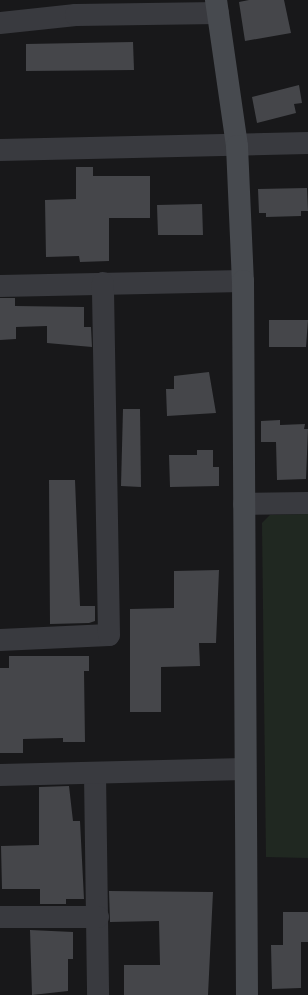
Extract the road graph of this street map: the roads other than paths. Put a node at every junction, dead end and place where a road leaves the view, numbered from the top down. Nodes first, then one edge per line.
1 (217, 6) edge
2 (74, 7) edge
3 (0, 23) edge
4 (308, 143) edge
5 (237, 146) junction
6 (0, 150) edge
7 (242, 281) junction
8 (103, 283) junction
9 (0, 286) edge
10 (308, 502) edge
11 (244, 504) junction
12 (0, 640) edge
13 (244, 769) junction
14 (95, 774) junction
15 (0, 776) edge
16 (0, 917) edge
17 (98, 917) junction
18 (98, 995) edge
19 (247, 995) edge

1 - 2 street
1 - 5 street
2 - 3 street
4 - 5 street
5 - 6 street
5 - 7 street
7 - 8 street
7 - 11 street
8 - 9 street
8 - 12 street
10 - 11 street
11 - 13 street
13 - 14 street
13 - 19 street
14 - 15 street
14 - 17 street
16 - 17 street
17 - 18 street

